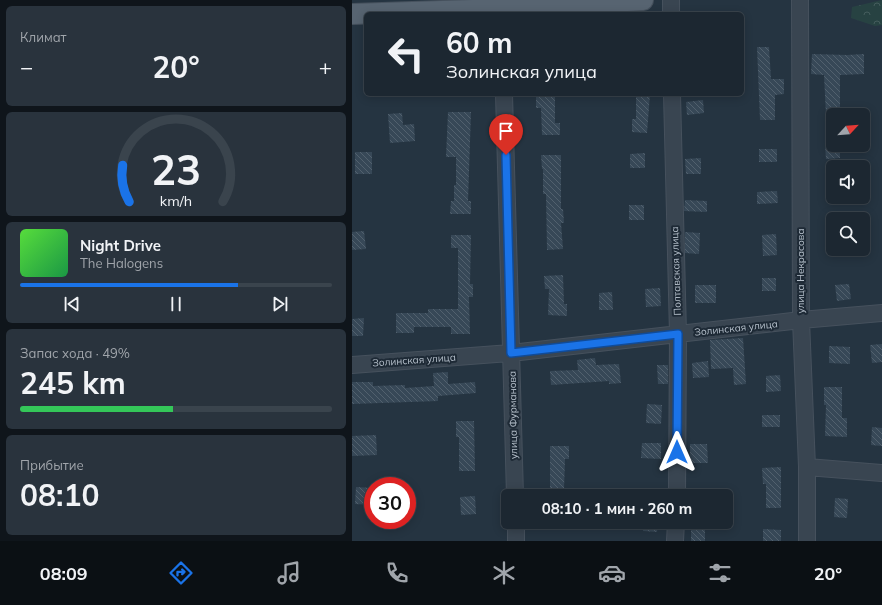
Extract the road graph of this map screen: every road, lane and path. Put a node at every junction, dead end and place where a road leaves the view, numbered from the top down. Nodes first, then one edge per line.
1 (643, 0) edge
2 (671, 0) edge
3 (800, 0) edge
4 (502, 8) edge
5 (402, 12) edge
6 (671, 12) edge
7 (352, 14) edge
8 (364, 14) edge
9 (504, 96) edge
10 (672, 96) edge
11 (882, 313) edge
12 (801, 320) junction
13 (678, 334) junction
14 (511, 353) junction
15 (352, 365) edge
16 (807, 467) junction
17 (882, 473) edge
18 (515, 489) edge
19 (677, 489) edge
20 (516, 529) edge
21 (676, 529) edge
22 (516, 541) edge
23 (676, 541) edge
24 (807, 541) edge

1 - 4 main road
2 - 6 street
3 - 12 street, улица Некрасова
4 - 5 main road
7 - 8 main road
9 - 14 street, улица Фурманова
10 - 13 street, Полтавская улица
11 - 12 street, Золинская улица
12 - 13 street, Золинская улица
12 - 16 street, улица Некрасова
13 - 14 street, Золинская улица
13 - 19 street, Полтавская улица
14 - 15 street, Золинская улица
14 - 18 street, улица Фурманова
16 - 17 street
16 - 24 street, улица Некрасова
20 - 22 street
21 - 23 street

